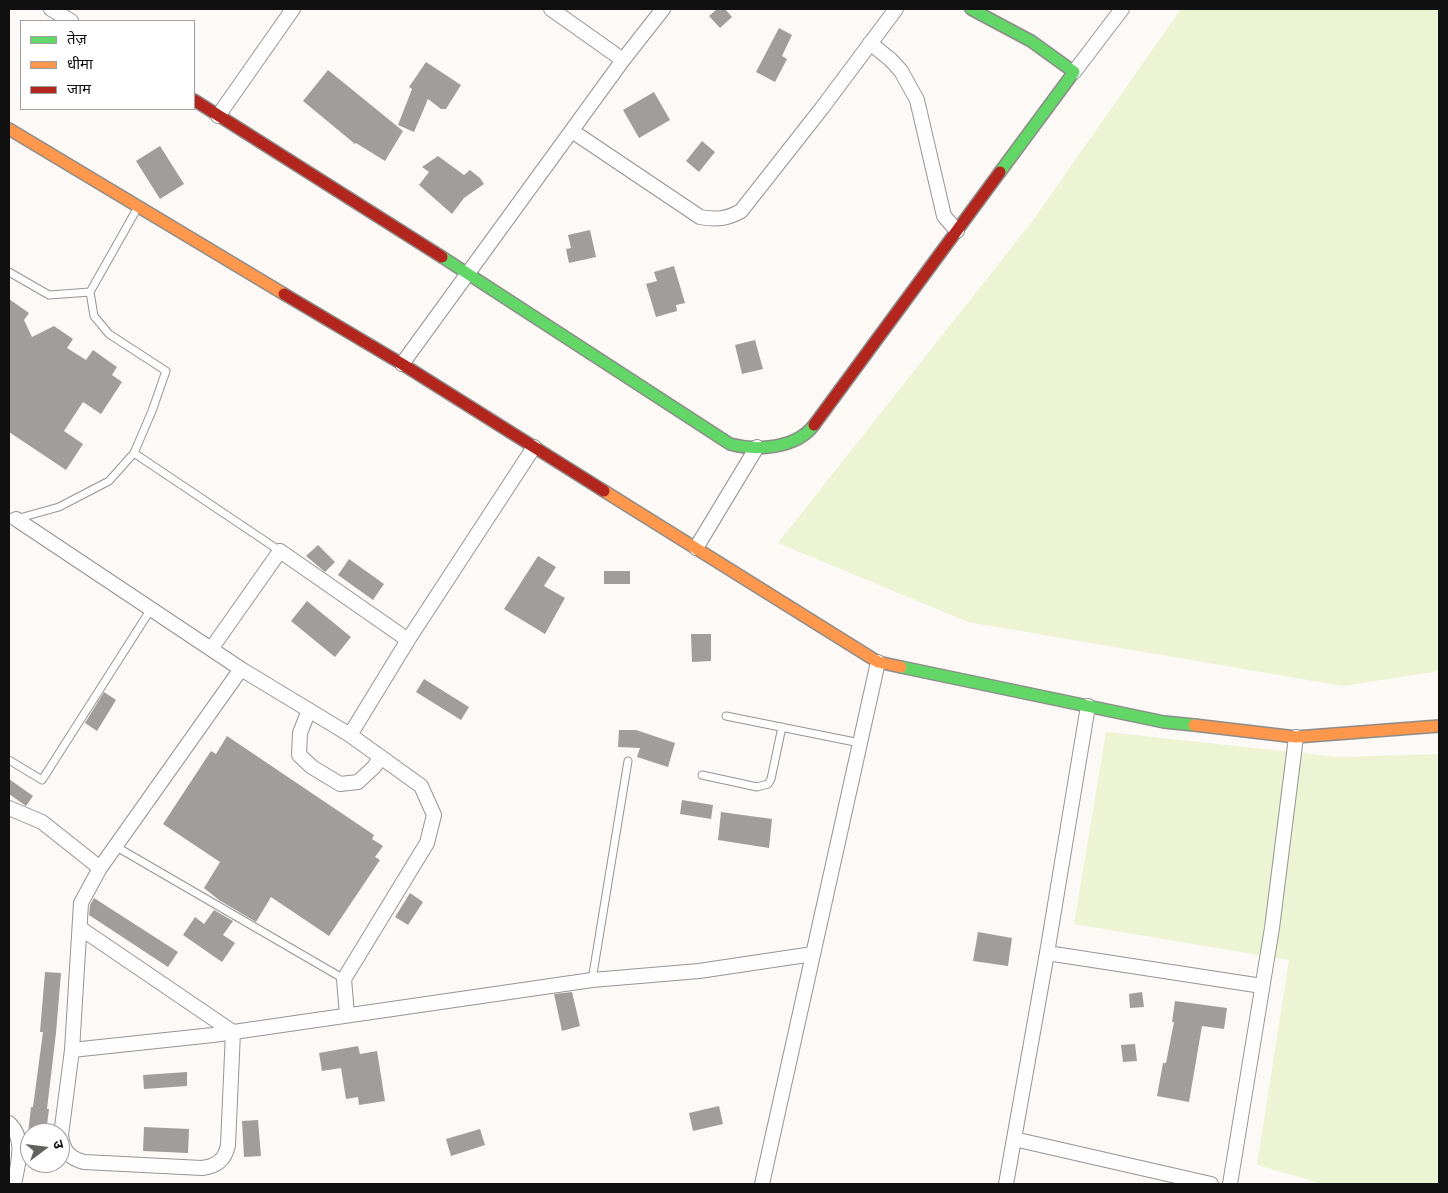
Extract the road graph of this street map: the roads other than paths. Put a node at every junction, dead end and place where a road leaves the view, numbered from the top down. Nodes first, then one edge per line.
1 (51, 9) edge
2 (293, 9) edge
3 (550, 9) edge
4 (663, 9) edge
5 (896, 9) edge
6 (971, 9) edge
7 (1122, 9) edge
8 (69, 20) edge
9 (870, 42) junction
10 (623, 60) junction
11 (1074, 72) junction
12 (195, 101) edge
13 (218, 116) junction
14 (9, 129) edge
15 (572, 131) junction
16 (138, 206) junction
17 (957, 231) junction
18 (9, 272) edge
19 (468, 274) junction
20 (90, 292) junction
21 (402, 364) junction
22 (534, 447) junction
23 (757, 447) junction
24 (134, 453) junction
25 (12, 518) edge
26 (696, 548) junction
27 (280, 552) junction
28 (151, 609) junction
29 (408, 640) junction
30 (211, 649) junction
31 (878, 662) junction
32 (241, 669) junction
33 (1088, 706) junction
34 (309, 710) junction
35 (726, 716) dead end
36 (1439, 726) edge
37 (782, 727) junction
38 (350, 735) junction
39 (1296, 737) junction
40 (860, 743) junction
41 (381, 757) junction
42 (9, 760) edge
43 (628, 761) dead end
44 (702, 775) dead end
45 (9, 808) edge
46 (115, 846) junction
47 (100, 868) junction
48 (80, 928) junction
49 (813, 954) junction
50 (1047, 954) junction
51 (344, 979) junction
52 (592, 980) junction
53 (1262, 986) junction
54 (347, 1015) junction
55 (233, 1032) junction
56 (72, 1050) junction
57 (9, 1124) edge
58 (1014, 1139) junction
59 (14, 1184) edge
60 (762, 1184) edge
61 (1006, 1184) edge
62 (1212, 1184) edge
63 (1230, 1184) edge

1 - 8 street
2 - 13 street
3 - 10 street
4 - 10 street
5 - 9 street
6 - 11 street
7 - 11 street
9 - 15 street
9 - 17 street
10 - 15 street
11 - 17 street
12 - 13 street
13 - 19 street
14 - 16 street
15 - 19 street
16 - 20 lane
16 - 21 street
17 - 23 street
18 - 20 lane
19 - 21 street
19 - 23 street
20 - 24 lane
21 - 22 street
22 - 26 street
22 - 29 street
23 - 26 street
24 - 25 lane
24 - 27 lane
25 - 28 street
26 - 31 street
27 - 29 street
27 - 30 street
28 - 30 street
28 - 42 lane
29 - 38 street
30 - 32 street
31 - 33 street
31 - 40 street
32 - 34 street
32 - 46 street
33 - 39 street
33 - 50 street
34 - 38 street
34 - 41 street
35 - 37 lane
36 - 39 street
37 - 40 lane
37 - 44 lane
38 - 41 street
39 - 53 street
40 - 49 street
41 - 51 street
43 - 52 lane
45 - 47 street
46 - 47 street
46 - 51 lane
47 - 48 street
48 - 55 street
48 - 56 street
49 - 52 street
49 - 60 street
50 - 53 street
50 - 58 street
51 - 54 street
52 - 54 street
53 - 63 street
54 - 55 street
55 - 56 street
55 - 56 street
57 - 59 street
58 - 61 street
58 - 62 street

